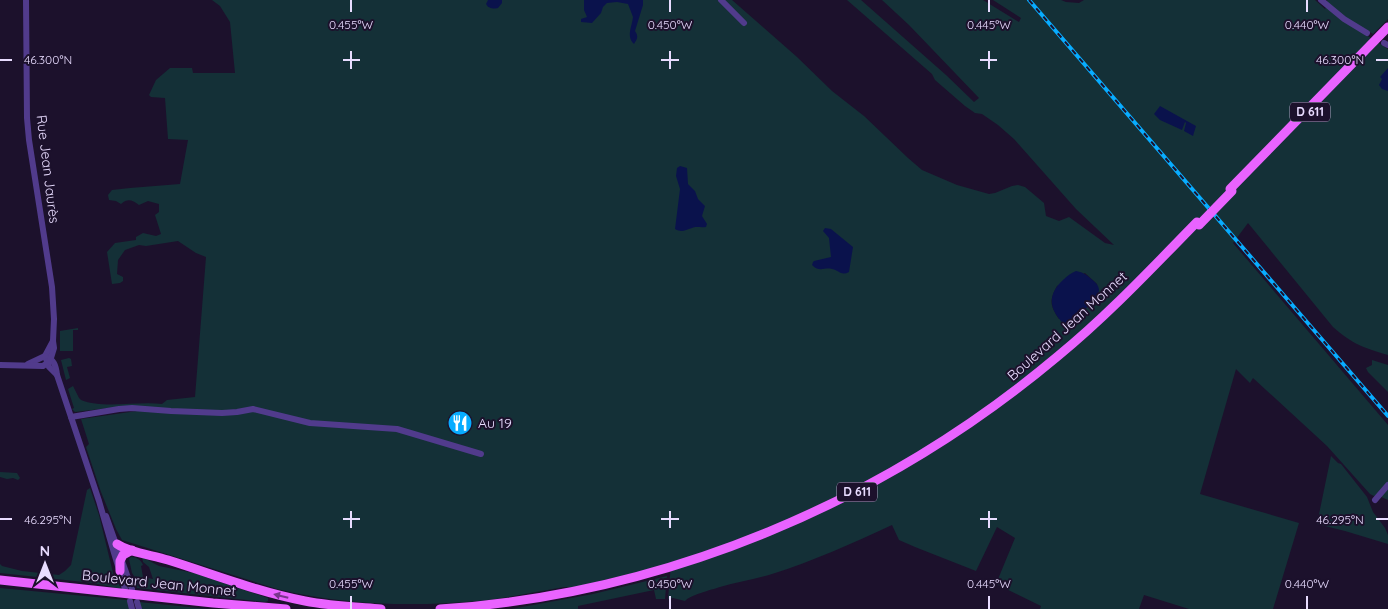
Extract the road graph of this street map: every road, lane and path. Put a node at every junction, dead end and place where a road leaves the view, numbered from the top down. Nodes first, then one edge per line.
1 (26, 0) edge
2 (721, 0) edge
3 (1321, 0) edge
4 (744, 23) dead end
5 (1387, 28) edge
6 (1367, 33) dead end
7 (1231, 190) junction
8 (1198, 224) junction
9 (47, 362) junction
10 (0, 365) edge
11 (27, 365) junction
12 (71, 417) junction
13 (481, 454) dead end
14 (1388, 485) edge
15 (1377, 498) dead end
16 (100, 501) junction
17 (117, 544) junction
18 (132, 550) junction
19 (122, 557) junction
20 (120, 572) junction
21 (0, 582) edge
22 (132, 609) edge
23 (139, 609) edge
24 (245, 609) edge
25 (286, 609) edge
26 (381, 609) edge
27 (440, 609) edge
28 (481, 609) edge

1 - 9 street, Rue Jean Jaurès
2 - 4 street
3 - 6 street
5 - 7 main road, D 611
5 - 7 main road, D 611
7 - 8 main road, D 611, bridge
8 - 27 main road, Boulevard Jean Monnet / D 611
8 - 28 main road, Boulevard Jean Monnet / D 611
9 - 11 street
9 - 11 street
9 - 12 street, Rue Jean Jaurès
10 - 11 street
12 - 13 street
12 - 16 street, Rue Jean Jaurès
14 - 15 street
16 - 17 street, Rue Jean Jaurès
16 - 20 street, Rue Jean Jaurès
17 - 18 main road
17 - 19 street, Rue Jean Jaurès
18 - 19 main road
26 -> 18 main road
19 - 20 main road
19 - 20 street, Rue Jean Jaurès
21 - 24 main road, Boulevard Jean Monnet
21 - 25 main road, Boulevard Jean Monnet
22 - 23 street

